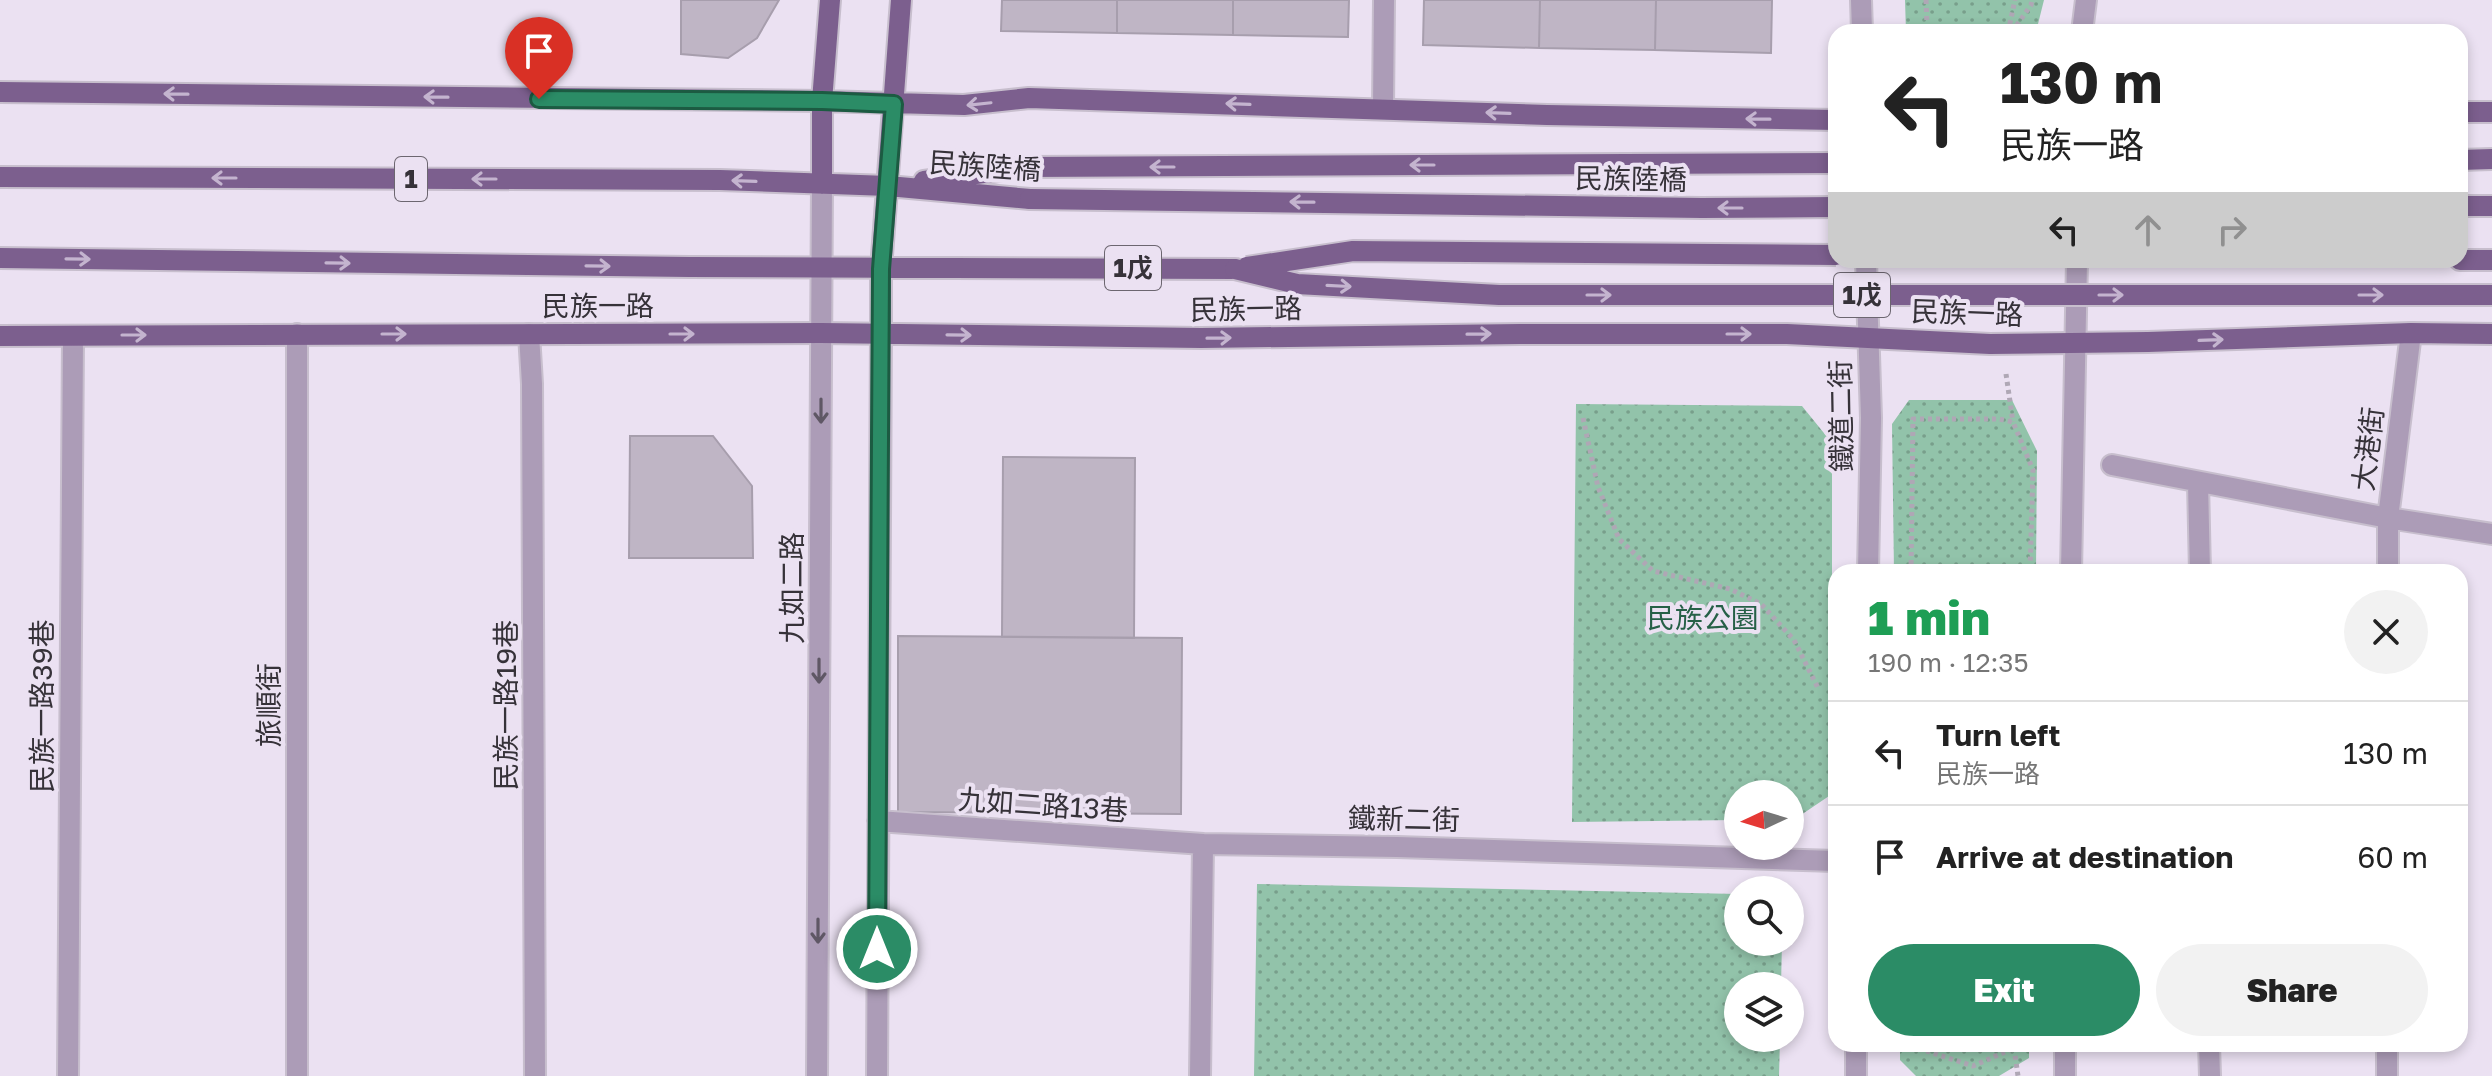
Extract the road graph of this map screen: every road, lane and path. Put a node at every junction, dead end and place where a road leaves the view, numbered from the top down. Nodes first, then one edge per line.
1 (830, 0) edge
2 (901, 0) edge
3 (1384, 0) edge
4 (1861, 0) edge
5 (1926, 0) edge
6 (2015, 0) edge
7 (2032, 0) edge
8 (2086, 0) edge
9 (1862, 24) edge
10 (1927, 24) edge
11 (2011, 24) edge
12 (2016, 24) edge
13 (2083, 24) edge
14 (0, 92) edge
15 (822, 101) junction
16 (894, 104) junction
17 (1383, 108) junction
18 (2468, 112) edge
19 (2492, 112) edge
20 (1828, 120) edge
21 (2492, 159) edge
22 (2468, 160) edge
23 (1828, 163) edge
24 (0, 177) edge
25 (822, 184) junction
26 (888, 186) junction
27 (2468, 206) edge
28 (2492, 206) edge
29 (1828, 207) edge
30 (1828, 255) edge
31 (0, 258) edge
32 (2468, 260) edge
33 (2492, 260) edge
34 (822, 268) junction
35 (1866, 268) edge
36 (2077, 268) edge
37 (881, 269) junction
38 (1235, 269) junction
39 (2492, 295) edge
40 (821, 333) junction
41 (2411, 333) junction
42 (297, 334) junction
43 (529, 334) junction
44 (881, 334) junction
45 (2492, 334) edge
46 (0, 336) edge
47 (73, 336) junction
48 (1868, 337) junction
49 (2077, 344) junction
50 (1583, 418) dead end
51 (2112, 465) dead end
52 (2198, 483) junction
53 (2388, 518) junction
54 (2492, 534) edge
55 (1868, 564) edge
56 (1911, 564) edge
57 (2030, 564) edge
58 (2071, 564) edge
59 (2200, 564) edge
60 (2388, 564) edge
61 (1819, 690) dead end
62 (878, 821) junction
63 (1203, 844) junction
64 (1828, 861) edge
65 (1856, 1052) edge
66 (1934, 1052) edge
67 (2002, 1052) edge
68 (2015, 1052) edge
69 (2065, 1052) edge
70 (2209, 1052) edge
71 (2387, 1052) edge
72 (68, 1076) edge
73 (297, 1076) edge
74 (535, 1076) edge
75 (817, 1076) edge
76 (877, 1076) edge
77 (1200, 1076) edge
78 (1856, 1076) edge
79 (2018, 1076) edge
80 (2065, 1076) edge
81 (2210, 1076) edge
82 (2387, 1076) edge

1 - 15 main road, 九如二路
2 - 16 main road
3 - 17 street
4 - 9 street
5 - 10 path
6 - 11 path
7 - 12 path
8 - 13 street
15 -> 14 main road
15 - 16 main road
15 - 25 main road, 九如二路
17 -> 16 main road
16 - 26 main road
20 -> 17 main road
18 - 19 main road
21 - 22 main road
23 -> 26 main road, 民族陸橋, bridge
25 -> 24 main road, 1
25 - 26 main road
25 - 34 street, 九如二路
29 -> 26 main road, 民族陸橋, bridge
26 - 37 main road
27 - 28 main road
30 - 38 main road, bridge
31 -> 34 main road, 民族一路
32 - 33 main road
34 - 37 main road, 民族一路
34 - 40 street, 九如二路
35 - 48 street, 鐵道二街
36 - 49 street
37 - 38 main road, 1戊
37 - 44 main road
38 -> 39 main road, 1戊, bridge
43 -> 40 main road, 民族一路
40 - 44 main road, 民族一路
40 -> 75 street, 九如二路
41 - 45 main road, 民族一路 / 1戊
49 -> 41 main road, 民族一路 / 1戊
41 - 53 street, 大港街
42 -> 43 main road, 民族一路
47 -> 42 main road, 民族一路
42 - 73 street, 旅順街
43 - 74 street, 民族一路19巷
44 -> 48 main road, 民族一路 / 1戊
44 - 62 street
46 - 47 main road, 民族一路
47 - 72 street, 民族一路39巷
48 - 49 main road, 民族一路 / 1戊
48 - 55 street, 鐵道二街
49 - 58 street
50 - 61 path
51 - 52 street
52 - 53 street
52 - 59 street
53 - 54 street
53 - 60 street, 大港街
56 - 57 path
62 - 63 street, 九如二路13巷
62 - 76 street
63 - 64 street, 鐵新二街
63 - 77 street
65 - 78 street
66 - 67 path
68 - 79 path
69 - 80 street
70 - 81 street
71 - 82 street

